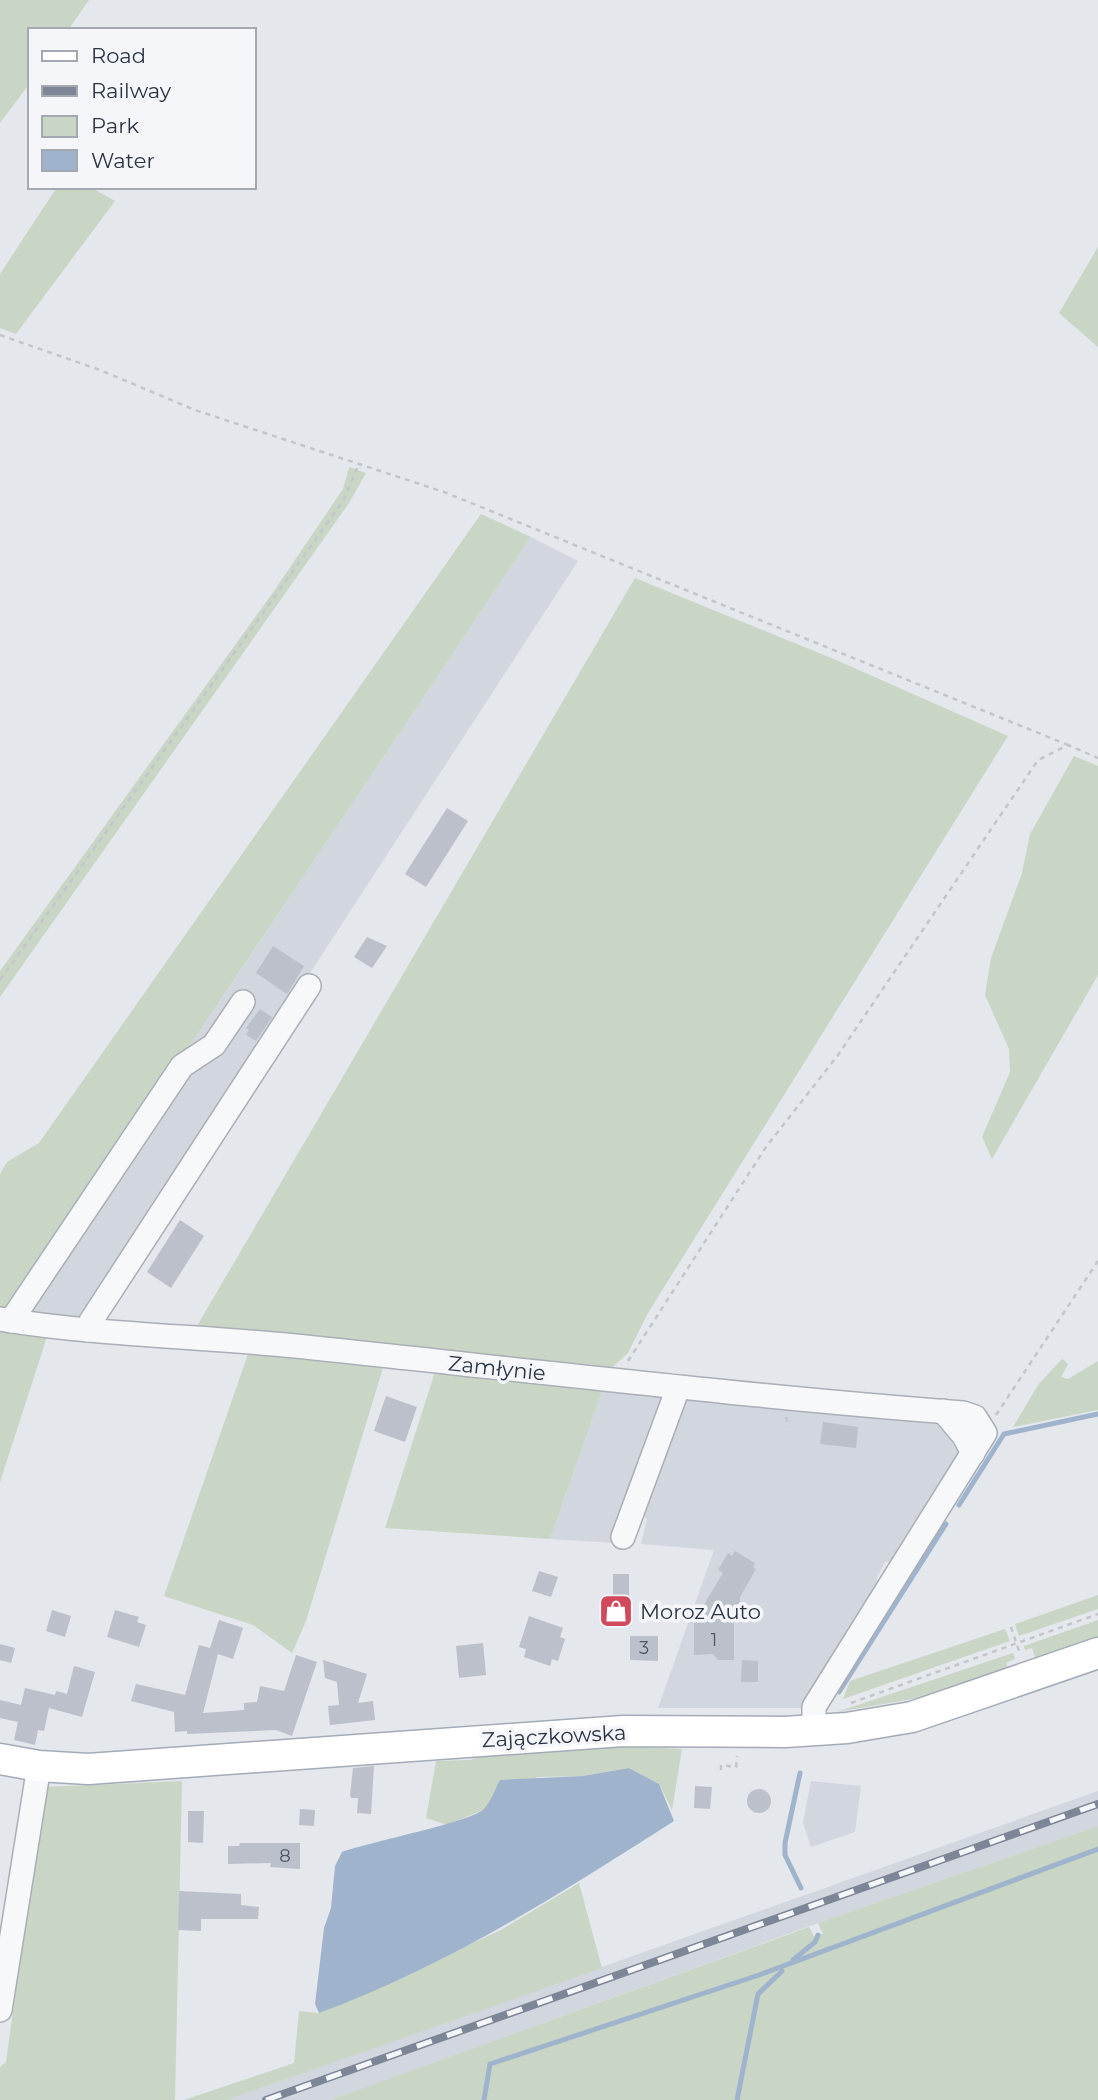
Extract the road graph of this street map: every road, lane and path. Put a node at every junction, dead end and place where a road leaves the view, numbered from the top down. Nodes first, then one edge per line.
1 (0, 335) edge
2 (359, 464) junction
3 (1068, 745) junction
4 (1098, 758) edge
5 (0, 980) edge
6 (309, 986) dead end
7 (243, 1002) dead end
8 (1098, 1261) edge
9 (6, 1320) edge
10 (88, 1330) junction
11 (607, 1380) junction
12 (678, 1388) junction
13 (943, 1412) junction
14 (985, 1433) junction
15 (972, 1453) junction
16 (624, 1536) dead end
17 (1098, 1615) edge
18 (1012, 1627) dead end
19 (1016, 1643) junction
20 (1098, 1653) edge
21 (1028, 1677) junction
22 (845, 1704) dead end
23 (814, 1731) junction
24 (738, 1751) dead end
25 (0, 1759) edge
26 (38, 1766) junction
27 (720, 1770) dead end
28 (0, 2010) edge

1 - 2 path
2 - 3 path
2 - 5 path
3 - 4 path
3 - 11 path
6 - 10 street
7 - 9 street
8 - 14 path
9 - 10 street, Zamłynie
10 - 11 street, Zamłynie
11 - 12 street, Zamłynie
12 - 13 street, Zamłynie
12 - 16 street
13 - 14 street, Zamłynie
13 - 15 street
14 - 15 street
15 - 23 street
17 - 19 path
18 - 19 path
19 - 21 path
19 - 22 path
20 - 21 main road, Zajączkowska
21 - 23 main road, Zajączkowska
23 - 26 main road, Zajączkowska
24 - 27 path
25 - 26 main road, Zajączkowska
26 - 28 street

